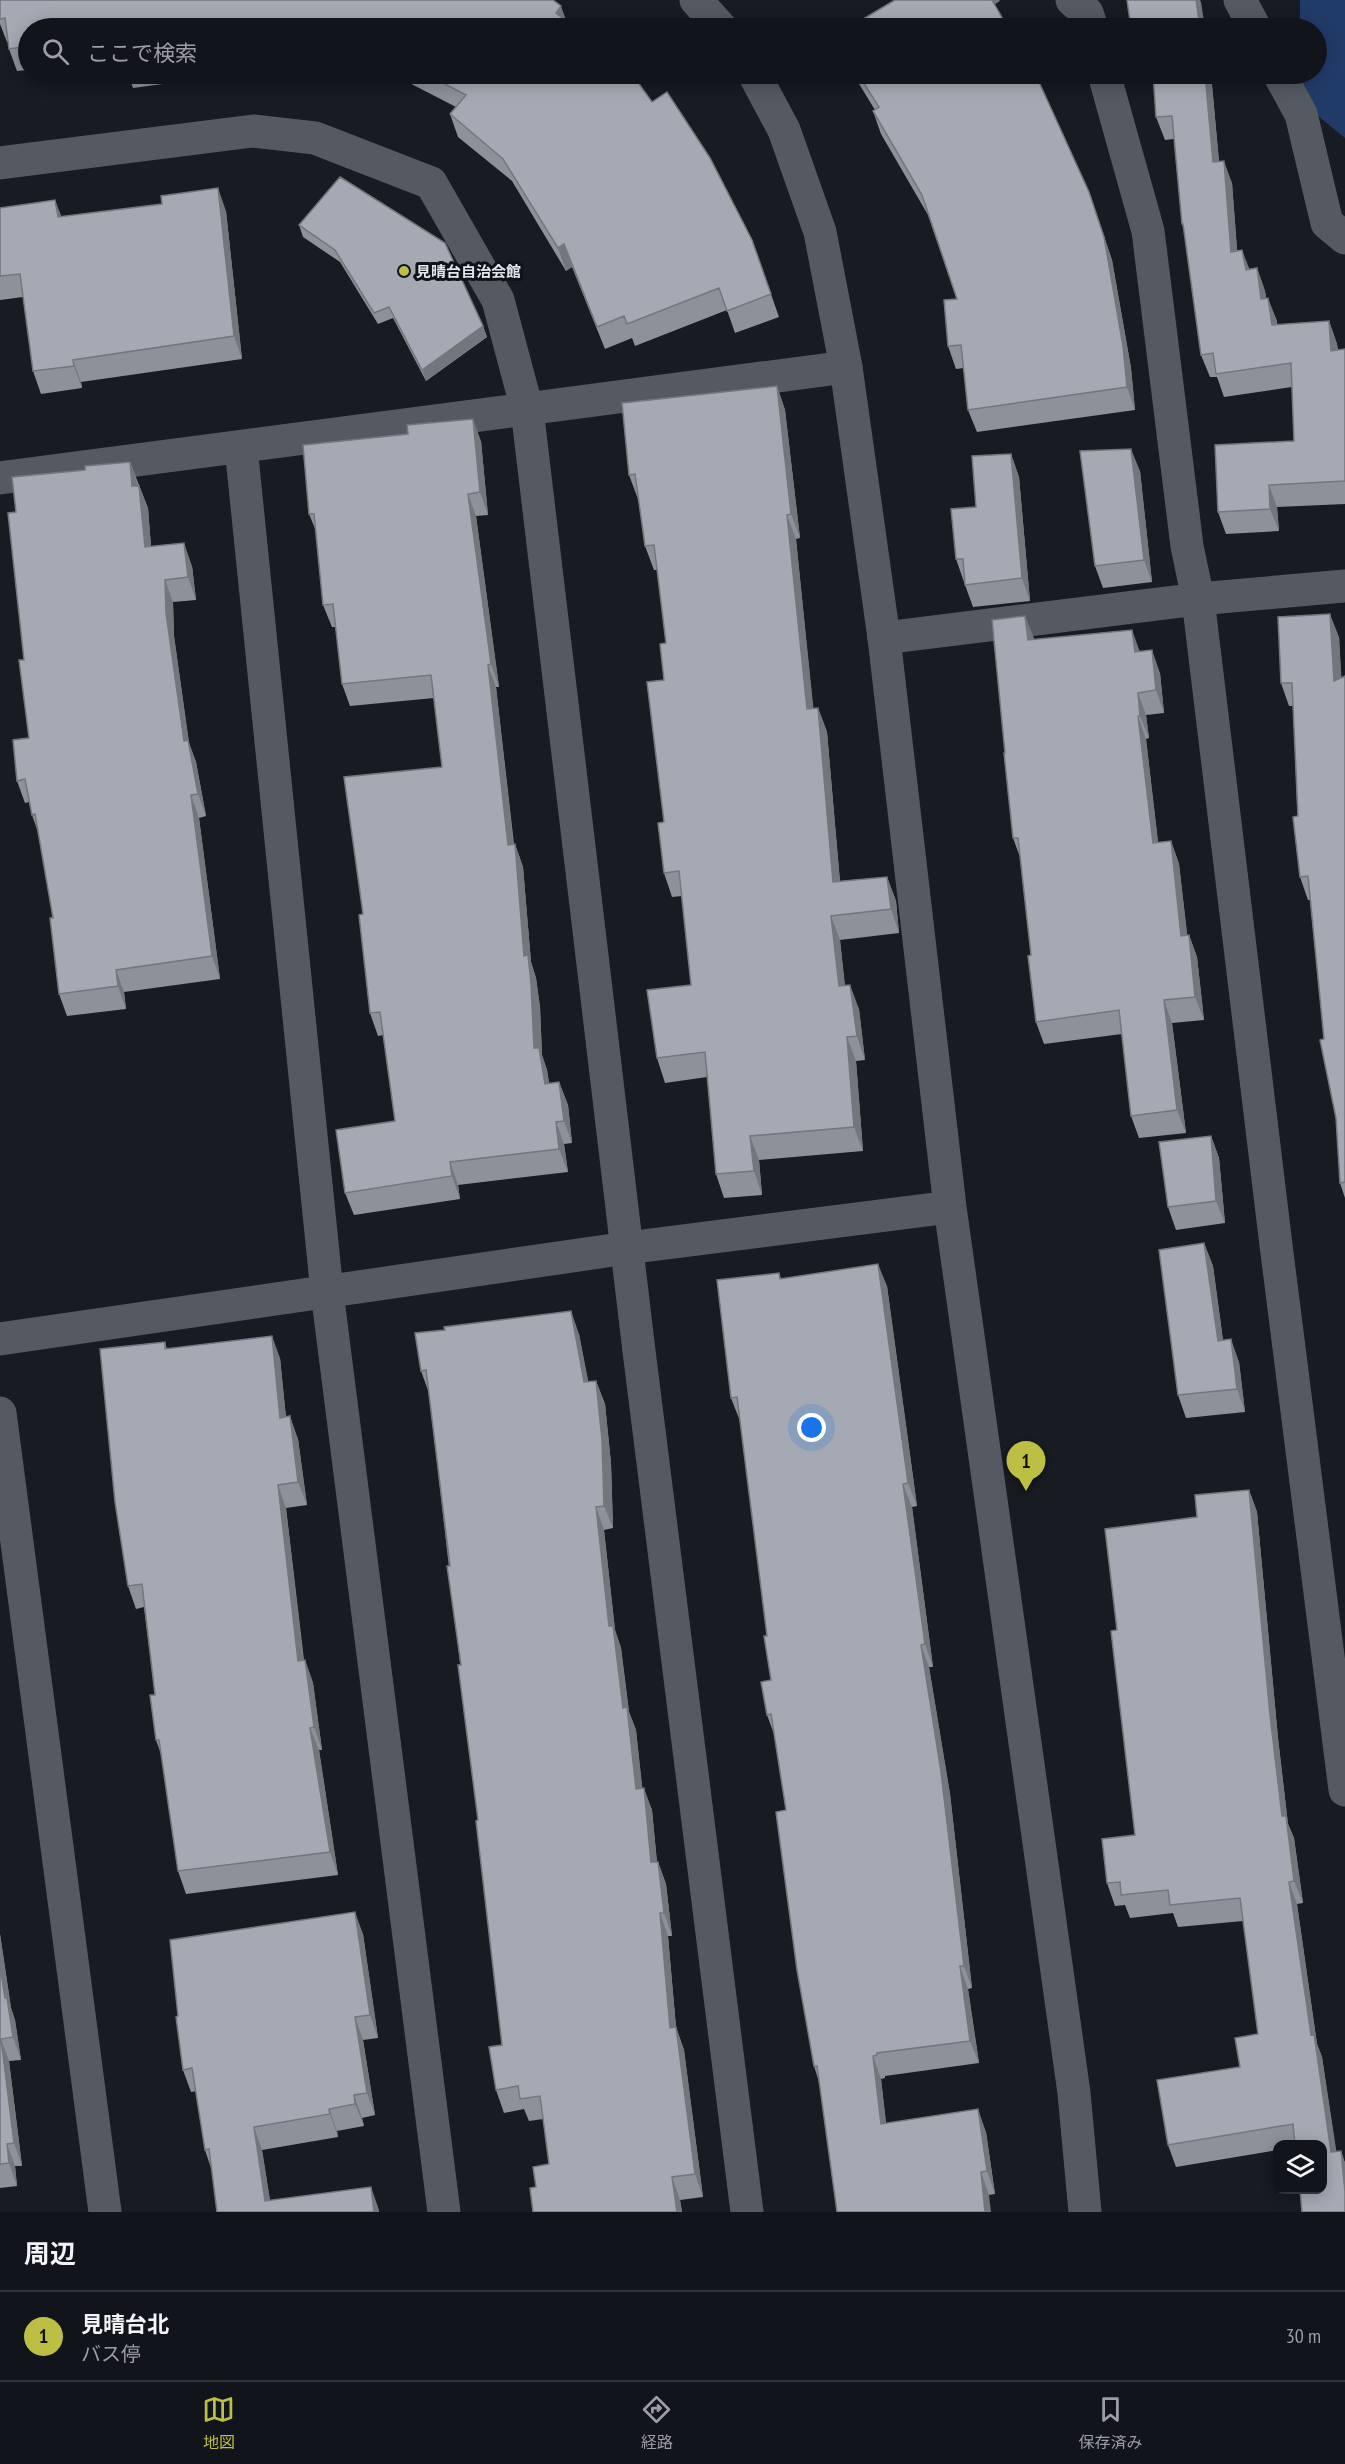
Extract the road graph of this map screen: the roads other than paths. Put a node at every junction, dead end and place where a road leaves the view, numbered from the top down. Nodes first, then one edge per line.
1 (696, 0) edge
2 (1072, 0) edge
3 (1240, 0) edge
4 (712, 18) edge
5 (1089, 18) edge
6 (1250, 18) edge
7 (759, 84) edge
8 (1107, 84) edge
9 (1284, 84) edge
10 (0, 163) edge
11 (1345, 238) edge
12 (846, 367) junction
13 (526, 409) junction
14 (241, 447) junction
15 (0, 478) edge
16 (1345, 585) edge
17 (1198, 599) junction
18 (884, 638) junction
19 (950, 1207) junction
20 (627, 1248) junction
21 (327, 1292) junction
22 (0, 1339) edge
23 (0, 1413) edge
24 (1345, 1790) edge
25 (105, 2212) edge
26 (444, 2212) edge
27 (747, 2212) edge
28 (1085, 2212) edge

1 - 4 street
2 - 5 street
3 - 6 street
7 - 12 street
8 - 17 street
9 - 11 street
10 - 13 street
12 - 13 street
12 - 18 street
13 - 14 street
13 - 20 street
14 - 15 street
14 - 21 street
16 - 17 street
17 - 18 street
17 - 24 street
18 - 19 street
19 - 20 street
19 - 28 street
20 - 21 street
20 - 27 street
21 - 22 street
21 - 26 street
23 - 25 street

